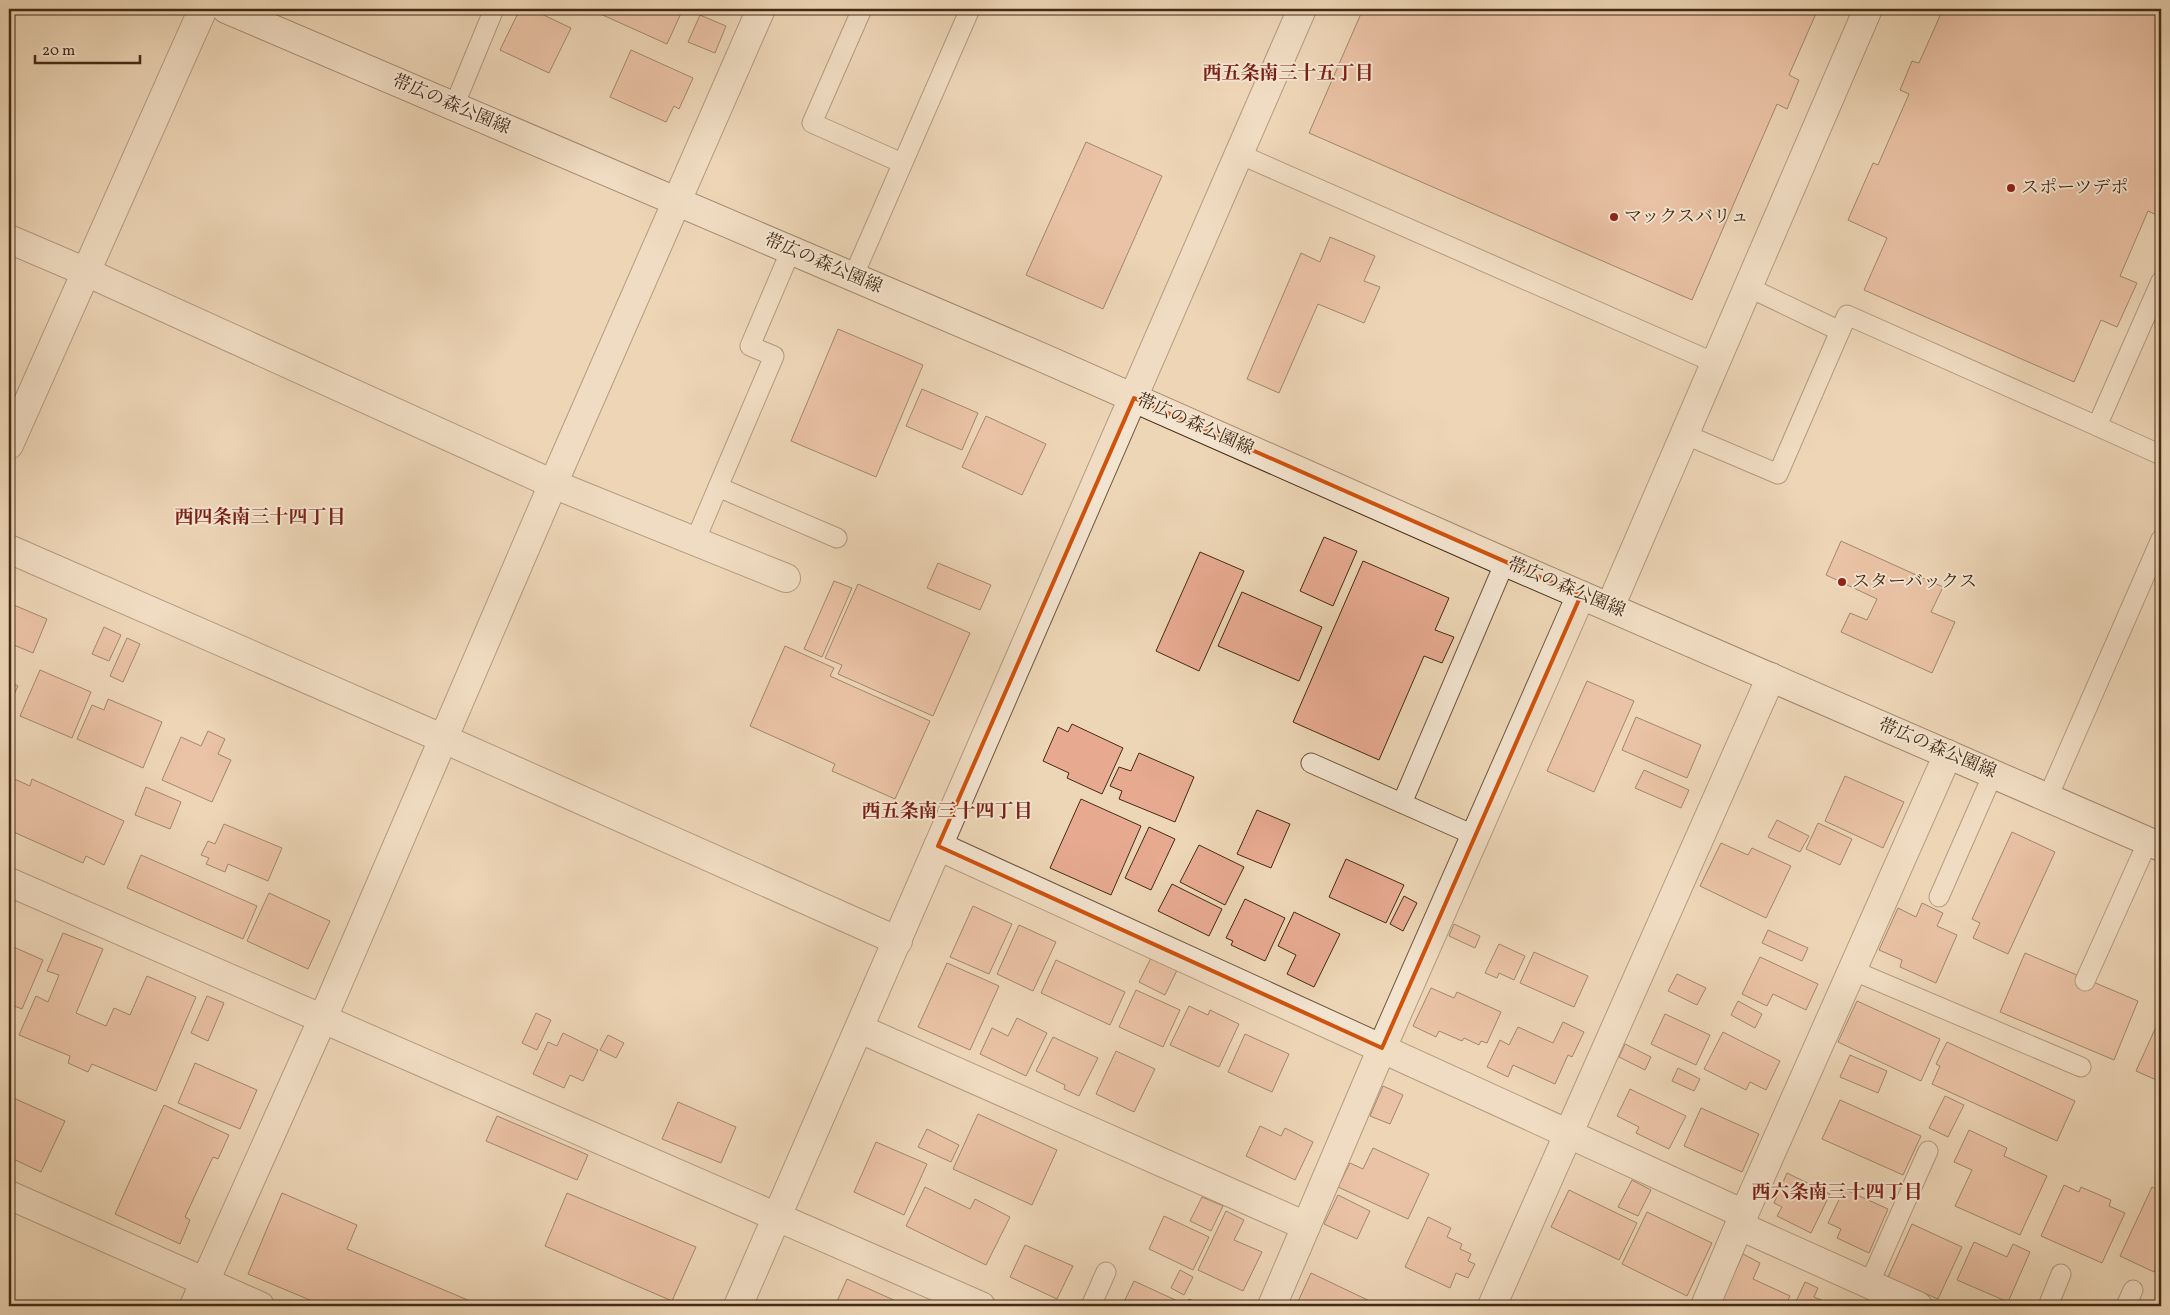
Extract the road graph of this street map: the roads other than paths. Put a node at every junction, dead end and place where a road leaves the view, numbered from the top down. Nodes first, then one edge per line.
1 (203, 9) edge
2 (226, 9) edge
3 (494, 9) edge
4 (761, 9) edge
5 (862, 9) edge
6 (970, 9) edge
7 (1302, 9) edge
8 (1868, 9) edge
9 (454, 106) junction
10 (1239, 154) junction
11 (902, 163) junction
12 (678, 202) junction
13 (9, 239) edge
14 (791, 250) junction
15 (86, 272) junction
16 (853, 276) junction
17 (2161, 281) edge
18 (1748, 288) junction
19 (1840, 330) junction
20 (1715, 363) junction
21 (1134, 398) junction
22 (2097, 426) junction
23 (1684, 434) junction
24 (9, 445) edge
25 (2161, 455) edge
26 (553, 484) junction
27 (718, 487) junction
28 (837, 538) dead end
29 (2161, 539) edge
30 (695, 541) junction
31 (9, 549) edge
32 (1505, 562) junction
33 (786, 578) dead end
34 (1581, 595) junction
35 (1610, 607) junction
36 (1771, 677) junction
37 (444, 739) junction
38 (1948, 754) junction
39 (1311, 763) dead end
40 (1993, 774) junction
41 (2048, 797) junction
42 (1402, 803) junction
43 (1476, 836) junction
44 (2156, 841) edge
45 (938, 846) junction
46 (9, 882) edge
47 (1939, 897) dead end
48 (898, 941) junction
49 (1852, 970) junction
50 (2085, 981) dead end
51 (323, 1018) junction
52 (860, 1029) junction
53 (1382, 1048) junction
54 (2081, 1067) dead end
55 (1568, 1132) junction
56 (1928, 1151) dead end
57 (9, 1195) edge
58 (779, 1217) junction
59 (1742, 1220) junction
60 (1306, 1226) junction
61 (1106, 1272) dead end
62 (2061, 1274) dead end
63 (205, 1281) junction
64 (1869, 1284) junction
65 (194, 1306) edge
66 (260, 1306) edge
67 (738, 1306) edge
68 (981, 1306) edge
69 (1091, 1306) edge
70 (1272, 1306) edge
71 (1492, 1306) edge
72 (1705, 1306) edge
73 (1918, 1306) edge
74 (2048, 1306) edge

1 - 15 street
2 - 9 street, 帯広の森公園線
3 - 9 lane
4 - 12 street
5 - 11 lane
6 - 11 lane
7 - 10 street
8 - 18 street
9 - 12 street, 帯広の森公園線
10 - 20 lane
10 - 21 street
11 - 16 lane
12 - 14 street, 帯広の森公園線
12 - 26 street
13 - 15 street
14 - 16 street, 帯広の森公園線
14 - 27 lane
15 - 24 street
15 - 26 street
16 - 21 street, 帯広の森公園線
17 - 22 lane
18 - 19 lane
18 - 20 street
19 - 22 lane
19 - 23 lane
20 - 23 street
21 - 32 street, 帯広の森公園線
21 - 45 street
22 - 25 lane
23 - 35 street
26 - 30 street
26 - 37 street
27 - 28 lane
27 - 30 lane
29 - 41 lane
30 - 33 street
31 - 37 street
32 - 34 street, 帯広の森公園線
32 - 42 lane
34 - 35 street, 帯広の森公園線
34 - 43 street
35 - 36 street, 帯広の森公園線
36 - 38 street, 帯広の森公園線
36 - 55 street
37 - 48 street
37 - 51 street
38 - 40 street, 帯広の森公園線
38 - 49 street
39 - 42 lane
40 - 41 street, 帯広の森公園線
40 - 47 lane
41 - 44 street, 帯広の森公園線
42 - 43 lane
43 - 53 street
44 - 50 lane
45 - 48 street
45 - 53 street
46 - 51 street
48 - 52 street
49 - 54 lane
49 - 59 street
51 - 58 street
51 - 63 street
52 - 58 street
52 - 60 street
53 - 55 street
53 - 60 street
55 - 59 street
55 - 71 street
56 - 64 lane
57 - 63 street
58 - 67 street
58 - 68 street
59 - 64 street
59 - 72 street
60 - 70 street
61 - 69 lane
62 - 74 lane
63 - 65 street
63 - 66 street
64 - 73 street

